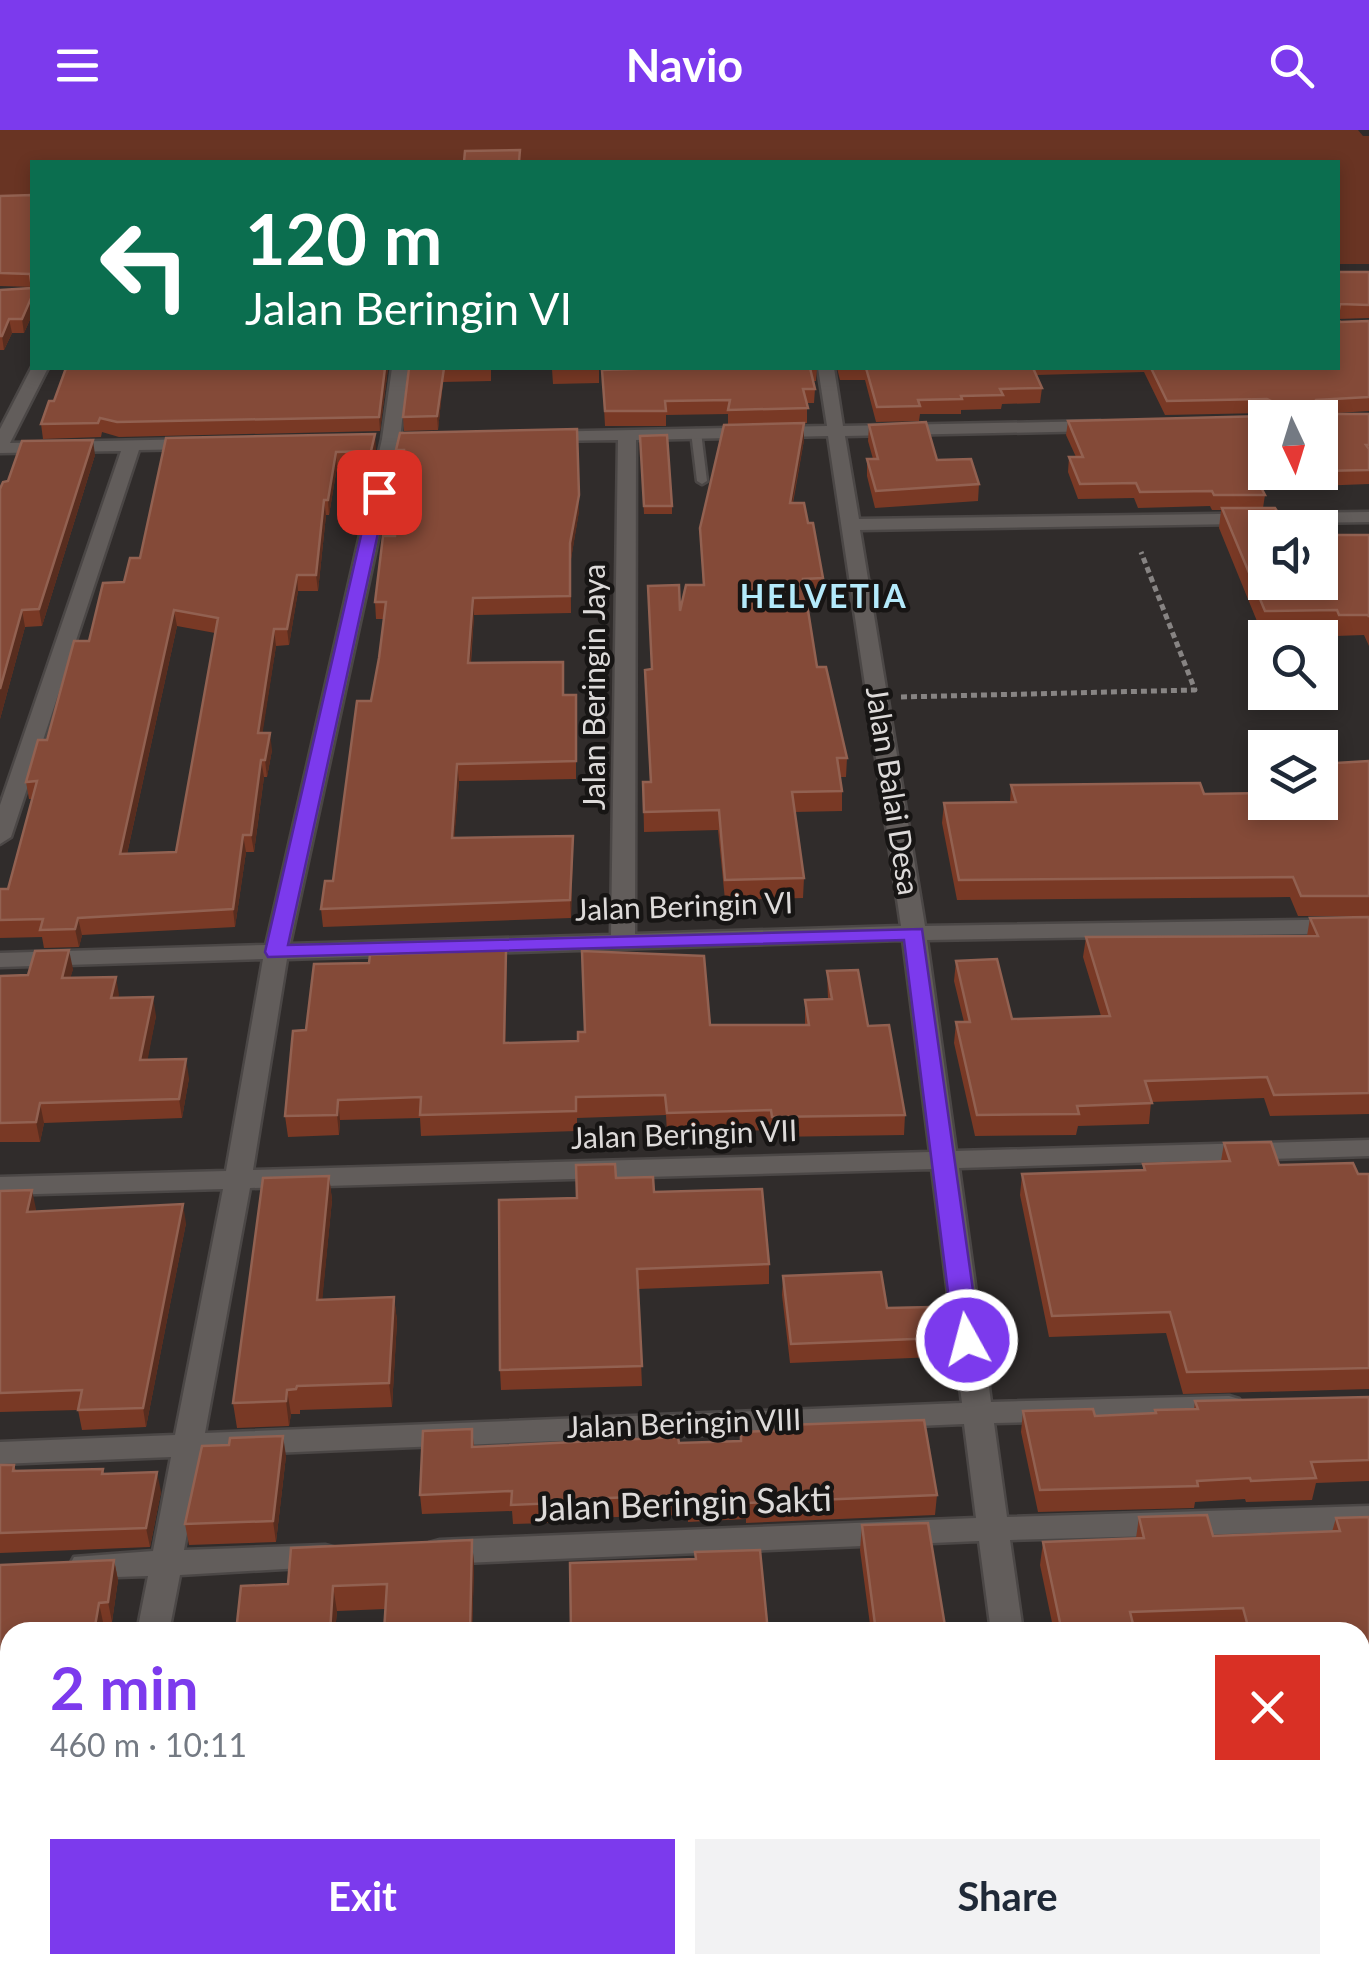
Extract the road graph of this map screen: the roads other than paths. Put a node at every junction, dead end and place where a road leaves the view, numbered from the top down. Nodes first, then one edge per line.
1 (39, 370) edge
2 (400, 370) edge
3 (826, 370) edge
4 (1112, 426) edge
5 (835, 429) junction
6 (696, 432) junction
7 (627, 434) junction
8 (529, 436) edge
9 (212, 443) edge
10 (132, 445) junction
11 (0, 447) edge
12 (702, 481) dead end
13 (1369, 517) edge
14 (850, 525) junction
15 (0, 837) edge
16 (1369, 926) edge
17 (914, 933) junction
18 (623, 941) junction
19 (276, 952) junction
20 (0, 960) edge
21 (1369, 1148) edge
22 (945, 1160) junction
23 (238, 1180) junction
24 (0, 1186) edge
25 (1251, 1406) edge
26 (976, 1413) junction
27 (188, 1444) junction
28 (0, 1453) edge
29 (1369, 1518) edge
30 (992, 1528) junction
31 (402, 1554) edge
32 (363, 1555) edge
33 (166, 1564) junction
34 (56, 1568) edge
35 (154, 1622) edge
36 (1006, 1622) edge
37 (1049, 1974) edge
38 (1066, 1974) edge

1 - 11 street
2 - 19 street
3 - 5 street, Jalan Balai Desa
4 - 5 street
5 - 6 street
5 - 14 street, Jalan Balai Desa
6 - 7 street
6 - 12 lane
7 - 8 street
7 - 18 street, Jalan Beringin Jaya
9 - 10 street
10 - 11 street
10 - 15 street
13 - 14 street
14 - 17 street, Jalan Balai Desa
16 - 17 street, Jalan Beringin VI
17 - 18 street, Jalan Beringin VI
17 - 22 street, Jalan Balai Desa
18 - 19 street, Jalan Beringin VI
19 - 20 street, Jalan Beringin VI
19 - 23 street
21 - 22 street, Jalan Beringin VII
22 - 23 street, Jalan Beringin VII
22 - 26 street, Jalan Balai Desa
23 - 24 street, Jalan Beringin VII
23 - 27 street
25 - 26 street, Jalan Beringin VIII
26 - 27 street, Jalan Beringin VIII
26 - 30 street, Jalan Balai Desa
27 - 28 street, Jalan Beringin VIII
27 - 33 street
29 - 30 street, Jalan Beringin Sakti
30 - 31 street, Jalan Beringin Sakti
30 - 36 street, Jalan Balai Desa
32 - 33 street
33 - 34 street
33 - 35 street
37 - 38 street

